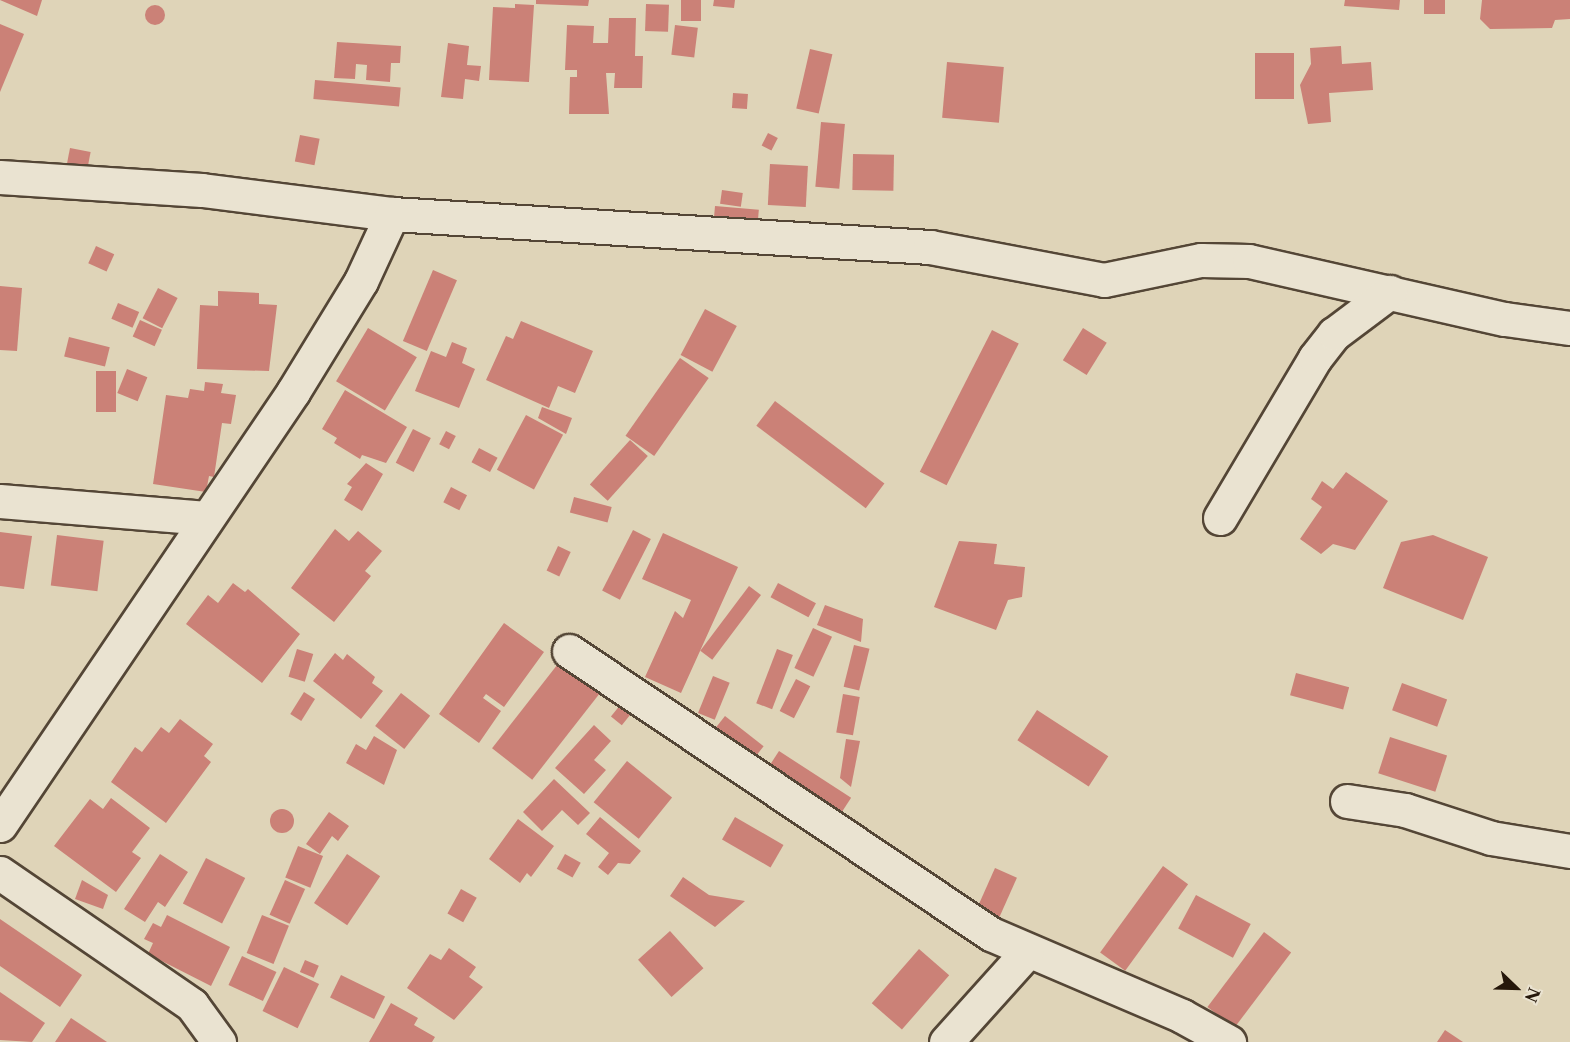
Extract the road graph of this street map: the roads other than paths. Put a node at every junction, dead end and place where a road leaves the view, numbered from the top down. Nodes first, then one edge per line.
1 (0, 177) edge
2 (392, 213) junction
3 (1390, 292) junction
4 (1570, 328) edge
5 (0, 501) edge
6 (206, 518) junction
7 (1220, 518) dead end
8 (569, 651) dead end
9 (1347, 801) dead end
10 (0, 825) edge
11 (1570, 851) edge
12 (0, 873) edge
13 (1026, 953) junction
14 (219, 1042) edge
15 (946, 1042) edge
16 (1229, 1042) edge

1 - 2 street
2 - 3 street
2 - 6 street
3 - 4 street
3 - 7 street
5 - 6 street
6 - 10 street
8 - 13 street
9 - 11 street
12 - 14 street
13 - 15 street
13 - 16 street

